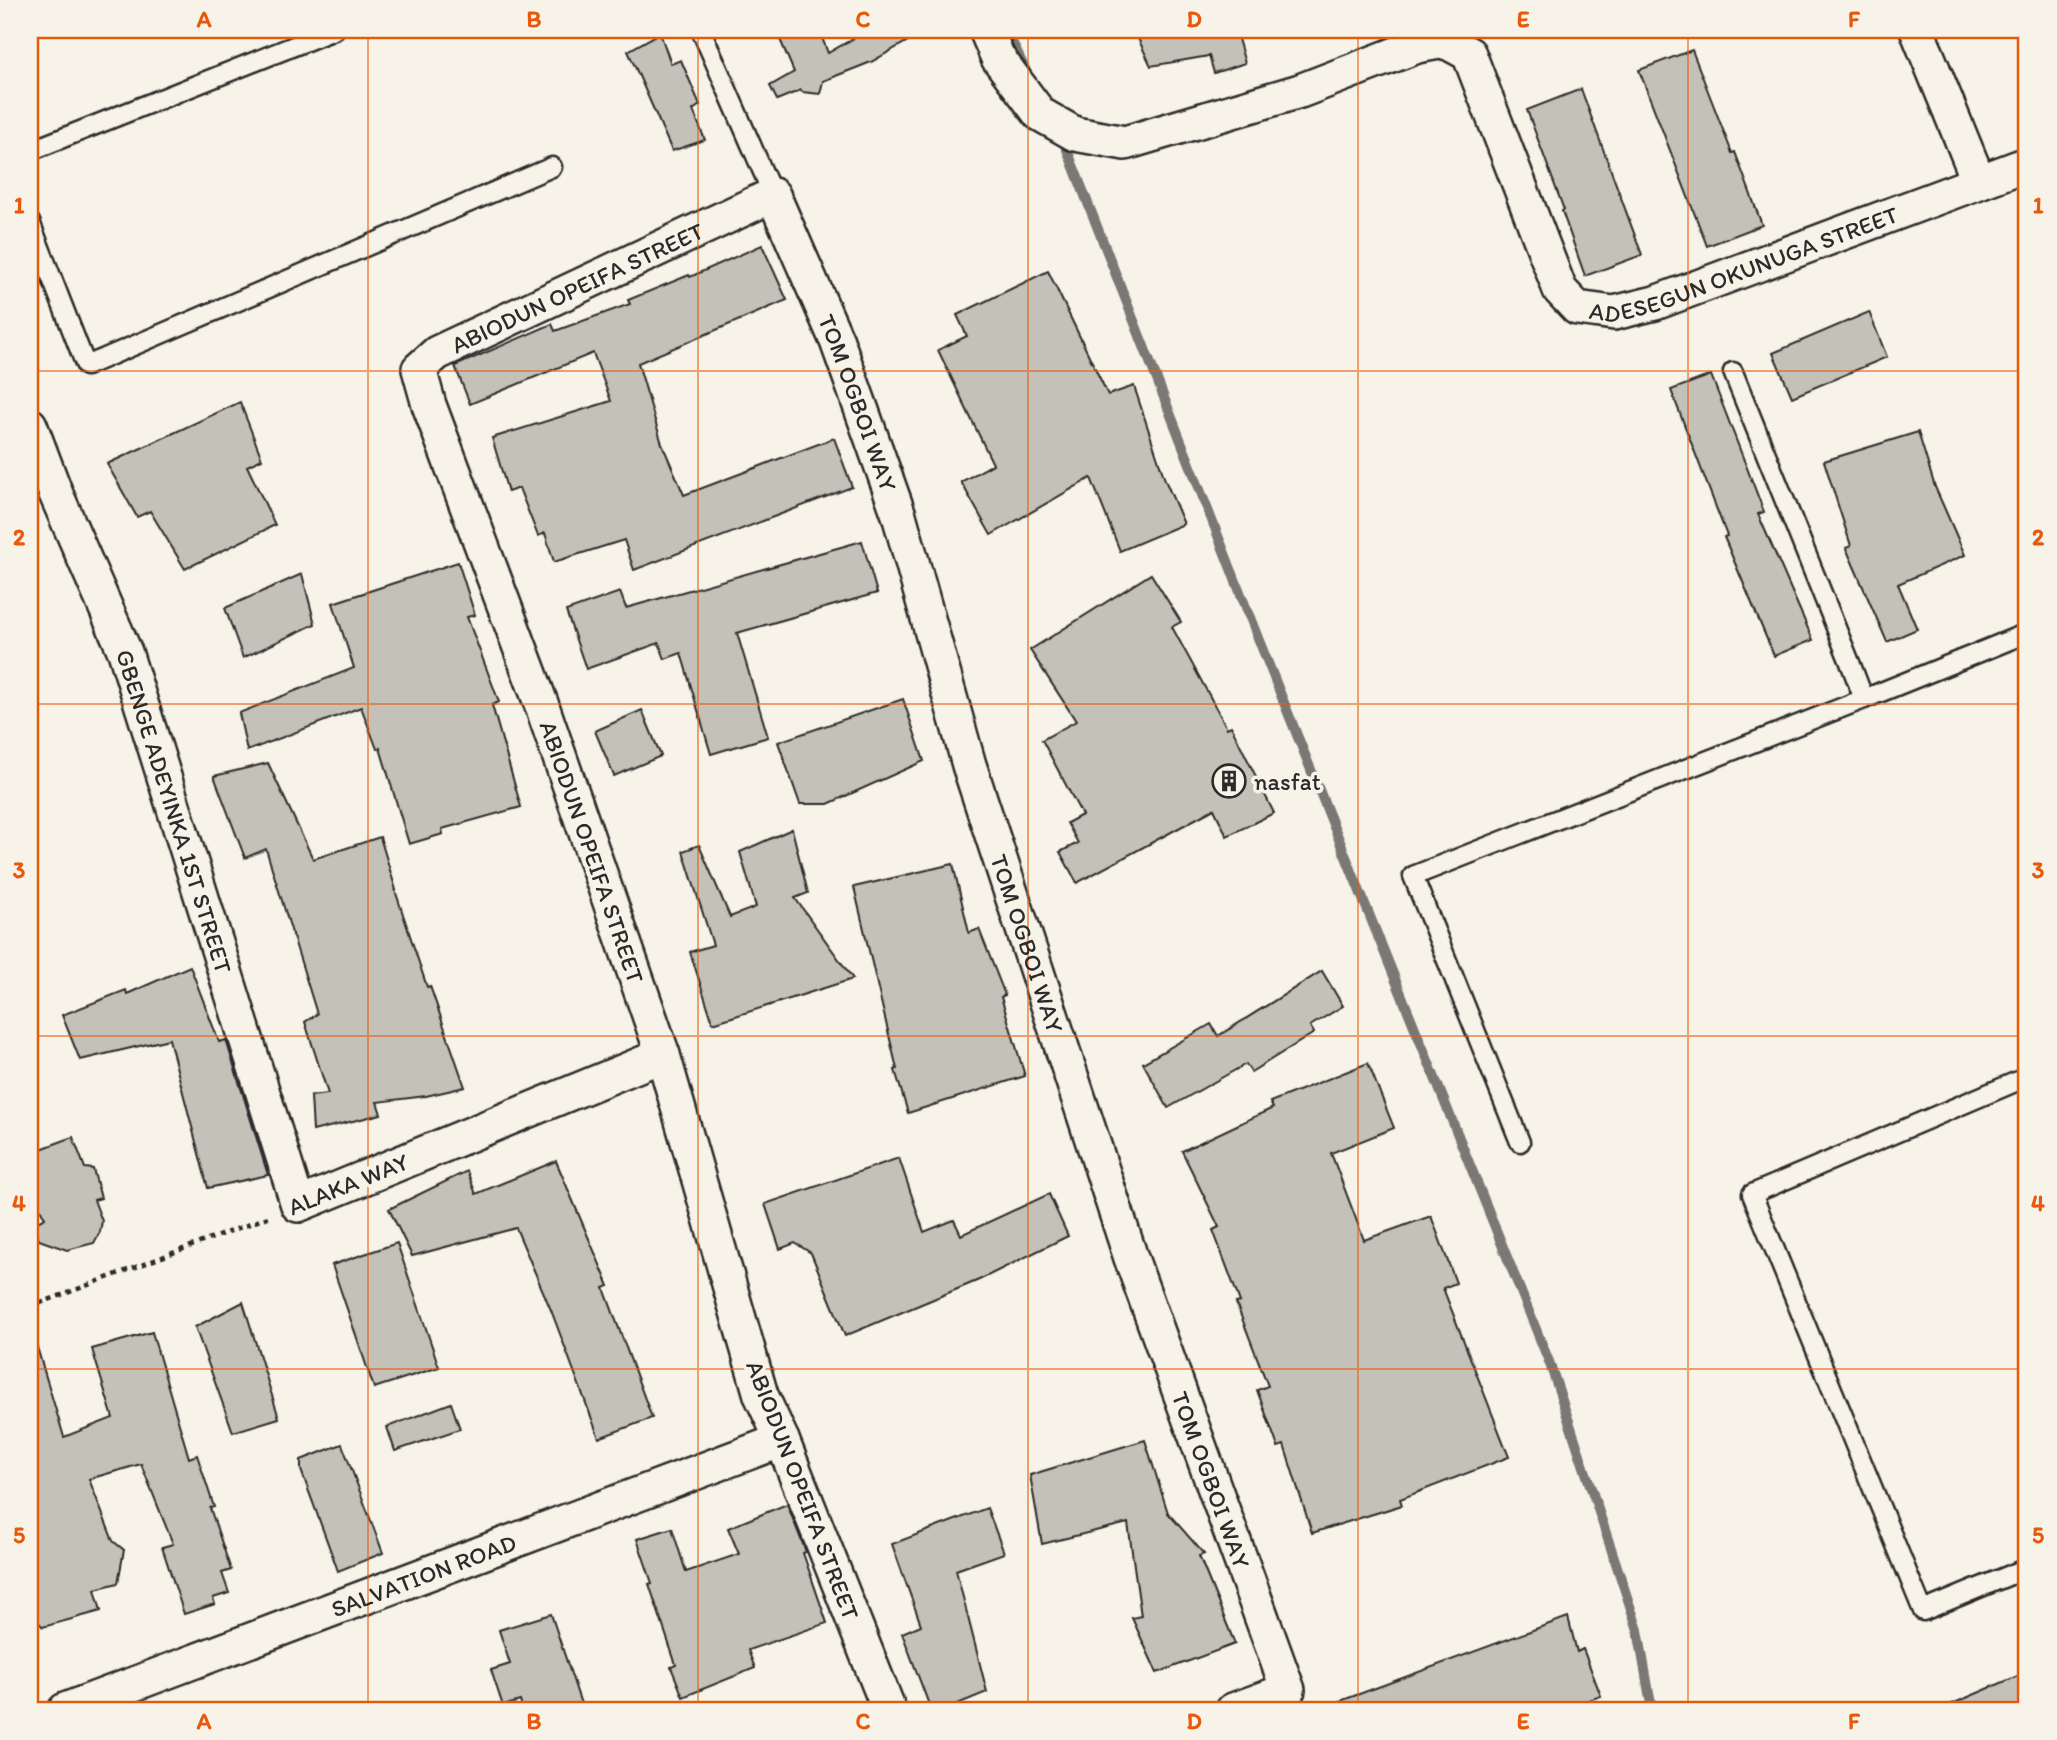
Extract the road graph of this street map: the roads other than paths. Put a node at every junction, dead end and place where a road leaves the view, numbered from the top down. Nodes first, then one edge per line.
1 (334, 30) edge
2 (701, 30) edge
3 (986, 30) edge
4 (1917, 30) edge
5 (30, 151) edge
6 (2027, 164) edge
7 (552, 167) dead end
8 (1979, 182) junction
9 (774, 195) junction
10 (30, 222) edge
11 (1732, 372) dead end
12 (30, 425) edge
13 (2027, 633) edge
14 (1864, 699) junction
15 (663, 1055) junction
16 (2027, 1077) edge
17 (1520, 1142) dead end
18 (298, 1205) joint
19 (782, 1440) junction
20 (2027, 1568) edge
21 (65, 1710) edge
22 (889, 1710) edge
23 (1235, 1710) edge

1 - 5 lane
2 - 9 lane
3 - 8 street, ADESEGUN OKUNUGA STREET
4 - 8 street
6 - 8 street, ADESEGUN OKUNUGA STREET
7 - 10 lane
9 - 15 street, ABIODUN OPEIFA STREET
9 - 23 street, TOM OGBOI WAY
11 - 14 lane
12 - 18 street, GBENGE ADEYINKA 1ST STREET
13 - 14 lane
14 - 17 lane
15 - 18 street, ALAKA WAY
15 - 19 street, ABIODUN OPEIFA STREET
16 - 20 lane
19 - 21 street, SALVATION ROAD
19 - 22 street, ABIODUN OPEIFA STREET

